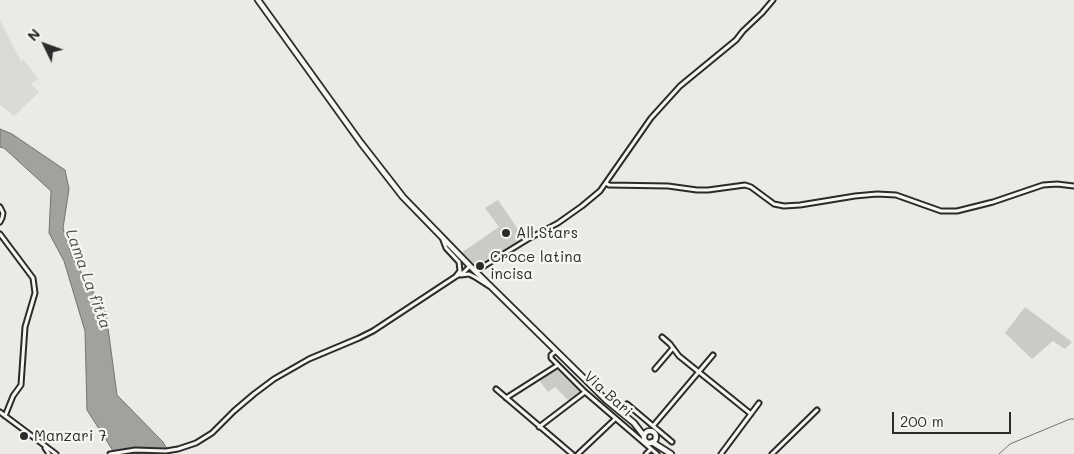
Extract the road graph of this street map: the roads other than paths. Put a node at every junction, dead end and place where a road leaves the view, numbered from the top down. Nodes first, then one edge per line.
1 (258, 0) edge
2 (772, 0) edge
3 (606, 184) junction
4 (1074, 186) edge
5 (0, 207) edge
6 (0, 222) edge
7 (0, 234) edge
8 (443, 239) junction
9 (470, 266) junction
10 (476, 271) junction
11 (460, 273) junction
12 (494, 288) junction
13 (662, 338) dead end
14 (673, 348) junction
15 (557, 350) junction
16 (713, 355) dead end
17 (558, 365) junction
18 (574, 367) junction
19 (656, 369) dead end
20 (698, 372) junction
21 (567, 374) junction
22 (496, 389) dead end
23 (585, 392) junction
24 (506, 398) junction
25 (759, 403) dead end
26 (627, 404) dead end
27 (818, 410) dead end
28 (0, 412) edge
29 (750, 414) junction
30 (5, 416) junction
31 (615, 419) junction
32 (634, 424) junction
33 (539, 426) junction
34 (653, 426) junction
35 (654, 432) junction
36 (644, 436) junction
37 (646, 442) junction
38 (652, 442) junction
39 (672, 442) dead end
40 (43, 445) junction
41 (652, 449) junction
42 (776, 450) junction
43 (668, 452) edge
44 (49, 454) edge
45 (56, 454) edge
46 (110, 454) edge
47 (572, 454) edge
48 (578, 454) edge
49 (646, 454) edge
50 (657, 454) edge
51 (721, 454) edge
52 (772, 454) edge
53 (781, 454) edge

1 - 8 main road, Via Bari
2 - 3 street
3 - 4 street
3 - 10 street
5 - 6 street
7 - 30 street
8 - 9 main road, Via Bari
8 - 11 street
9 - 10 main road, Via Bari
9 - 11 street
10 - 12 main road, Via Bari
11 - 12 street
11 - 46 street
12 - 15 main road, Via Bari
13 - 14 street
14 - 19 street
14 - 20 street
15 - 17 street
15 - 18 main road, Via Bari
16 - 20 street
17 - 21 street, Via Bari
17 - 24 street
18 - 21 street
18 - 32 main road, Via Bari
20 - 29 street
20 - 34 street
21 - 23 street, Via Bari
22 - 24 street
23 - 31 street, Via Bari
23 - 33 street
24 - 33 street
25 - 29 street
26 - 34 street, Via Bari
27 - 42 street
28 - 30 street
29 - 51 street
30 - 40 street
31 - 37 street, Via Bari
31 - 48 street
32 - 35 main road, Via Bari
32 - 36 main road, Via Bari
33 - 47 street
34 - 35 street, Via Bari
35 - 36 main road
35 - 38 main road
35 - 39 street, Via Bari
35 - 43 main road, Via Bari
36 - 37 main road, Via Bari
37 - 38 main road, Via Bari
37 - 41 street, Via Bari
38 - 43 main road, Via Bari
40 - 44 street
40 - 45 street
41 - 49 street
41 - 50 street, Via Bari
42 - 52 street
42 - 53 street

